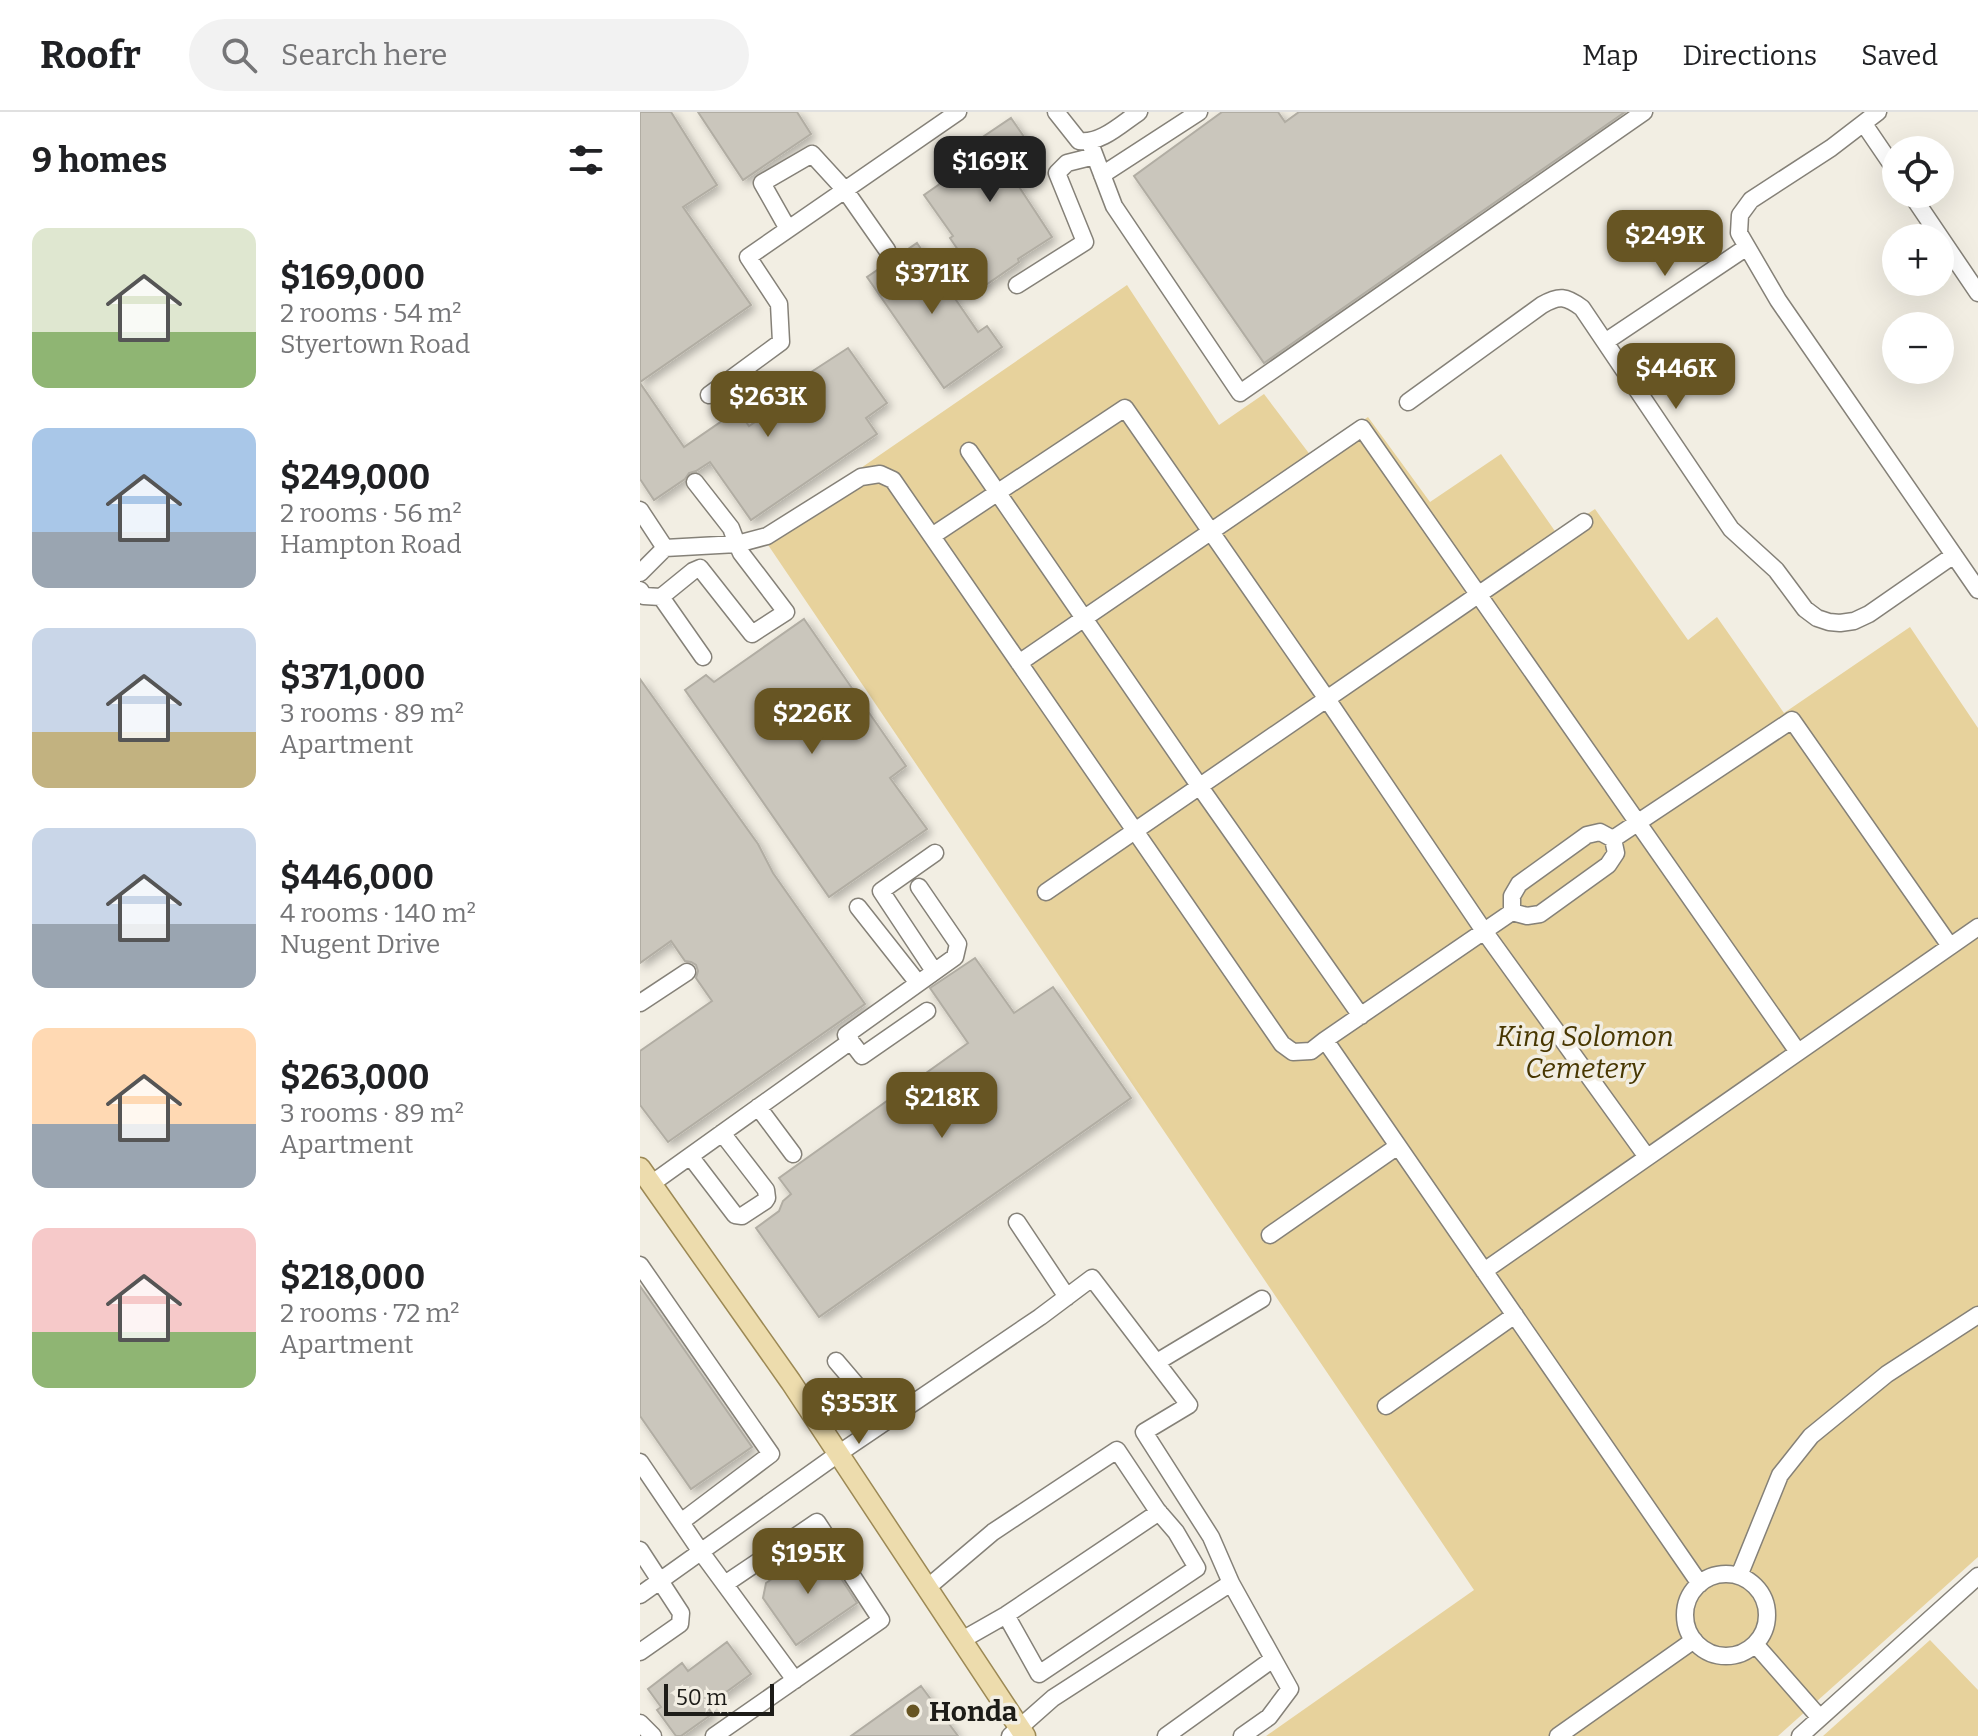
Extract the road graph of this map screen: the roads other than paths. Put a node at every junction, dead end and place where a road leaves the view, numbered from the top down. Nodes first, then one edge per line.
1 (958, 112) edge
2 (1056, 112) edge
3 (1139, 112) edge
4 (1199, 112) edge
5 (1644, 112) edge
6 (1878, 112) edge
7 (1864, 124) junction
8 (1097, 144) junction
9 (1882, 150) edge
10 (1102, 175) junction
11 (845, 190) junction
12 (1920, 208) edge
13 (788, 229) junction
14 (1747, 247) junction
15 (887, 250) dead end
16 (1017, 285) dead end
17 (1978, 293) edge
18 (1605, 342) junction
19 (709, 395) dead end
20 (1408, 402) dead end
21 (969, 451) dead end
22 (695, 482) dead end
23 (998, 492) junction
24 (640, 510) edge
25 (1584, 522) dead end
26 (1211, 531) junction
27 (932, 536) junction
28 (737, 544) junction
29 (665, 548) junction
30 (1954, 555) junction
31 (640, 573) edge
32 (640, 590) edge
33 (1978, 590) edge
34 (1478, 595) junction
35 (661, 597) junction
36 (1085, 618) junction
37 (703, 657) dead end
38 (1019, 663) junction
39 (1327, 699) junction
40 (1200, 787) junction
41 (1638, 823) junction
42 (1135, 831) junction
43 (1613, 839) junction
44 (935, 853) dead end
45 (919, 887) dead end
46 (1046, 892) dead end
47 (858, 907) dead end
48 (1512, 912) junction
49 (1978, 927) edge
50 (1484, 931) junction
51 (1950, 946) junction
52 (934, 971) junction
53 (687, 972) dead end
54 (918, 983) junction
55 (640, 1003) edge
56 (927, 1011) dead end
57 (1361, 1016) junction
58 (1325, 1040) junction
59 (851, 1041) junction
60 (1798, 1052) junction
61 (758, 1107) junction
62 (722, 1133) junction
63 (1398, 1146) junction
64 (793, 1154) dead end
65 (690, 1156) junction
66 (1647, 1157) junction
67 (646, 1176) edge
68 (1017, 1222) dead end
69 (1270, 1235) dead end
70 (640, 1265) edge
71 (1484, 1271) junction
72 (1067, 1297) junction
73 (1262, 1299) dead end
74 (1515, 1315) junction
75 (1978, 1315) edge
76 (836, 1361) dead end
77 (1157, 1362) junction
78 (1386, 1406) dead end
79 (895, 1415) junction
80 (838, 1454) junction
81 (640, 1462) edge
82 (1159, 1512) junction
83 (681, 1522) junction
84 (701, 1552) junction
85 (641, 1553) edge
86 (1739, 1576) junction
87 (1978, 1576) edge
88 (661, 1580) junction
89 (1231, 1583) junction
90 (725, 1584) junction
91 (1700, 1584) junction
92 (927, 1588) junction
93 (640, 1595) edge
94 (1006, 1615) junction
95 (962, 1640) junction
96 (1694, 1640) junction
97 (1755, 1644) junction
98 (640, 1652) edge
99 (1273, 1659) junction
100 (795, 1680) junction
101 (1820, 1718) junction
102 (640, 1723) edge
103 (1018, 1733) edge
104 (653, 1736) edge
105 (714, 1736) edge
106 (1166, 1736) edge
107 (1242, 1736) edge
108 (1558, 1736) edge
109 (1800, 1736) edge

1 - 11 street
2 - 8 street
3 - 8 street
4 - 10 street
5 - 10 street
6 - 7 street
7 - 9 street
7 - 14 street
8 - 10 street
8 - 16 street
11 - 13 street
11 - 13 street
11 - 15 street
12 - 17 street
13 - 19 street
14 - 18 street
14 - 30 street
18 - 20 street
18 - 30 street
21 - 23 street
22 - 28 street
23 - 26 street
23 - 27 street
23 - 36 street
24 - 29 street
25 - 34 street
26 - 34 street
26 - 36 street
26 - 39 street
27 - 28 street
27 - 38 street
28 - 29 street
28 - 35 street
29 - 31 street
30 - 33 street
32 - 35 street
34 - 39 street
34 - 41 street
35 - 37 street
36 - 38 street
36 - 40 street
38 - 42 street
39 - 40 street
39 - 50 street
40 - 42 street
40 - 57 street
41 - 43 street
41 - 51 street
41 - 60 street
42 - 46 street
42 - 58 street
43 - 48 street
43 - 48 street
44 - 52 street
45 - 52 street
47 - 54 street
48 - 50 street
49 - 51 street
50 - 57 street
50 - 66 street
51 - 60 street
52 - 54 street
53 - 55 street
54 - 59 street
56 - 59 street
57 - 58 street
58 - 63 street
59 - 61 street
60 - 66 street
61 - 62 street
61 - 64 street
62 - 65 street
62 - 65 street
63 - 69 street
63 - 71 street
65 - 67 street
66 - 71 street
67 - 80 main road
68 - 72 street
70 - 83 street
71 - 74 street
72 - 77 street
72 - 79 street
73 - 77 street
74 - 78 street
74 - 91 street
75 - 86 street
76 - 79 street
77 - 89 street
79 - 80 street
80 - 84 street
80 - 92 main road
81 - 83 street
82 - 92 street
82 - 94 street
82 - 94 street
83 - 84 street
84 - 88 street
84 - 90 street
85 - 88 street
86 - 91 street
86 - 97 street
87 - 101 street
88 - 93 street
88 - 98 street
89 - 99 street
89 - 103 street
90 - 100 street
90 - 100 street
91 - 96 street
92 - 95 main road
94 - 95 street
95 - 103 main road
96 - 97 street
96 - 108 street
97 - 101 street
99 - 106 street
99 - 107 street
100 - 105 street
101 - 109 street
102 - 104 street

